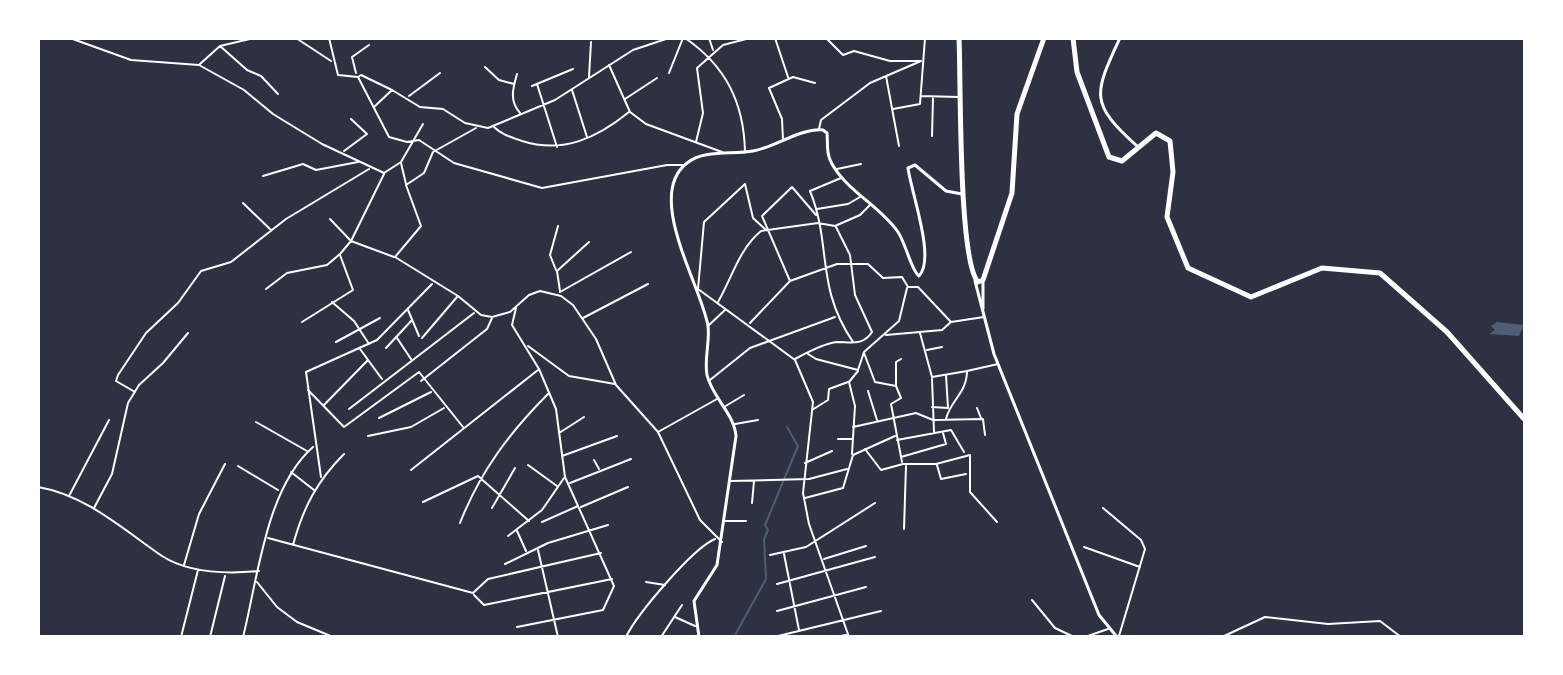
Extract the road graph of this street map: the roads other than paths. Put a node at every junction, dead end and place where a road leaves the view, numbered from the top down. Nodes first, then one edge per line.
1 (70, 38) edge
2 (254, 38) edge
3 (296, 38) edge
4 (329, 38) edge
5 (669, 38) edge
6 (684, 38) edge
7 (709, 38) edge
8 (750, 38) edge
9 (775, 38) edge
10 (826, 38) edge
11 (925, 38) edge
12 (960, 38) edge
13 (1044, 38) edge
14 (1073, 38) edge
15 (1120, 38) edge
16 (591, 42) dead end
17 (369, 45) dead end
18 (220, 46) junction
19 (713, 51) junction
20 (708, 54) junction
21 (921, 61) junction
22 (332, 62) junction
23 (608, 63) junction
24 (199, 65) junction
25 (485, 67) dead end
26 (573, 69) dead end
27 (440, 73) dead end
28 (669, 73) dead end
29 (517, 74) dead end
30 (357, 76) junction
31 (886, 76) junction
32 (589, 77) junction
33 (657, 78) dead end
34 (788, 78) junction
35 (815, 83) dead end
36 (514, 84) junction
37 (537, 84) junction
38 (532, 86) dead end
39 (571, 89) junction
40 (392, 90) junction
41 (278, 94) dead end
42 (920, 96) junction
43 (960, 96) junction
44 (407, 98) junction
45 (933, 98) junction
46 (624, 99) junction
47 (544, 105) junction
48 (374, 107) junction
49 (893, 109) junction
50 (630, 112) junction
51 (520, 113) junction
52 (351, 119) dead end
53 (423, 124) dead end
54 (494, 126) junction
55 (476, 128) junction
56 (819, 129) junction
57 (932, 136) dead end
58 (587, 137) junction
59 (414, 139) junction
60 (783, 141) junction
61 (696, 143) junction
62 (899, 146) dead end
63 (1138, 147) junction
64 (558, 148) junction
65 (433, 152) junction
66 (745, 152) junction
67 (342, 153) junction
68 (724, 154) junction
69 (358, 162) junction
70 (401, 162) junction
71 (861, 164) dead end
72 (684, 166) junction
73 (370, 168) junction
74 (835, 169) junction
75 (384, 173) junction
76 (263, 176) dead end
77 (842, 177) junction
78 (406, 185) junction
79 (963, 194) junction
80 (861, 195) junction
81 (243, 203) dead end
82 (871, 204) junction
83 (816, 209) junction
84 (816, 215) junction
85 (330, 219) dead end
86 (818, 223) junction
87 (558, 226) dead end
88 (835, 226) junction
89 (765, 229) junction
90 (272, 231) junction
91 (351, 241) junction
92 (589, 242) dead end
93 (631, 252) dead end
94 (340, 254) junction
95 (395, 257) junction
96 (852, 265) junction
97 (984, 268) junction
98 (823, 269) junction
99 (972, 269) junction
100 (557, 271) junction
101 (919, 276) junction
102 (983, 280) junction
103 (790, 281) junction
104 (975, 281) junction
105 (433, 283) junction
106 (648, 284) dead end
107 (908, 287) junction
108 (918, 287) junction
109 (266, 289) dead end
110 (560, 294) junction
111 (458, 296) junction
112 (331, 301) junction
113 (717, 303) junction
114 (516, 307) junction
115 (407, 309) junction
116 (726, 310) junction
117 (476, 311) junction
118 (984, 315) junction
119 (836, 316) junction
120 (492, 317) junction
121 (380, 318) dead end
122 (582, 319) junction
123 (412, 320) junction
124 (302, 322) dead end
125 (951, 322) junction
126 (749, 324) junction
127 (708, 326) junction
128 (359, 329) junction
129 (188, 333) dead end
130 (920, 333) junction
131 (885, 335) junction
132 (396, 337) junction
133 (772, 341) junction
134 (336, 342) dead end
135 (854, 343) junction
136 (369, 344) junction
137 (525, 344) junction
138 (942, 347) dead end
139 (359, 348) junction
140 (386, 348) dead end
141 (926, 351) junction
142 (864, 352) junction
143 (807, 353) junction
144 (901, 359) dead end
145 (368, 360) junction
146 (412, 360) junction
147 (795, 360) junction
148 (998, 364) junction
149 (539, 369) junction
150 (858, 370) junction
151 (967, 371) junction
152 (946, 374) junction
153 (932, 377) junction
154 (385, 380) junction
155 (422, 380) junction
156 (709, 381) junction
157 (849, 382) junction
158 (616, 385) junction
159 (896, 386) junction
160 (393, 388) junction
161 (307, 389) junction
162 (433, 391) junction
163 (868, 391) dead end
164 (135, 392) junction
165 (549, 393) junction
166 (744, 395) dead end
167 (717, 399) junction
168 (324, 406) junction
169 (446, 407) junction
170 (932, 407) junction
171 (723, 408) junction
172 (948, 408) junction
173 (977, 408) dead end
174 (349, 409) dead end
175 (811, 410) junction
176 (584, 417) dead end
177 (379, 418) dead end
178 (892, 418) junction
179 (982, 419) junction
180 (109, 420) dead end
181 (758, 420) dead end
182 (933, 420) junction
183 (1525, 420) edge
184 (877, 421) junction
185 (946, 421) junction
186 (256, 422) dead end
187 (734, 424) junction
188 (463, 427) junction
189 (853, 427) junction
190 (658, 432) junction
191 (943, 432) junction
192 (559, 433) junction
193 (934, 434) junction
194 (985, 435) dead end
195 (368, 436) dead end
196 (617, 436) dead end
197 (895, 436) junction
198 (838, 439) dead end
199 (852, 439) junction
200 (896, 441) junction
201 (314, 446) junction
202 (865, 449) junction
203 (308, 451) junction
204 (832, 451) dead end
205 (344, 454) dead end
206 (965, 454) junction
207 (853, 455) junction
208 (562, 456) junction
209 (900, 458) junction
210 (631, 459) dead end
211 (594, 460) dead end
212 (225, 464) dead end
213 (804, 464) junction
214 (936, 464) junction
215 (528, 465) dead end
216 (904, 465) junction
217 (238, 466) dead end
218 (515, 468) dead end
219 (849, 469) junction
220 (411, 470) dead end
221 (290, 471) junction
222 (600, 471) junction
223 (968, 474) junction
224 (321, 477) junction
225 (565, 477) junction
226 (480, 478) junction
227 (804, 479) junction
228 (754, 480) junction
229 (730, 481) junction
230 (568, 483) junction
231 (38, 487) edge
232 (558, 487) junction
233 (628, 487) dead end
234 (314, 490) junction
235 (280, 492) junction
236 (500, 494) junction
237 (69, 497) junction
238 (804, 498) junction
239 (423, 502) dead end
240 (752, 503) dead end
241 (875, 503) dead end
242 (579, 507) junction
243 (492, 508) dead end
244 (1103, 508) dead end
245 (94, 509) junction
246 (529, 521) junction
247 (725, 521) junction
248 (746, 521) dead end
249 (542, 522) dead end
250 (997, 522) dead end
251 (460, 523) dead end
252 (608, 525) dead end
253 (904, 529) dead end
254 (517, 530) junction
255 (591, 531) junction
256 (508, 536) dead end
257 (268, 538) junction
258 (717, 538) junction
259 (816, 540) junction
260 (722, 542) junction
261 (293, 546) junction
262 (866, 546) dead end
263 (1084, 547) dead end
264 (537, 548) junction
265 (783, 552) junction
266 (527, 553) junction
267 (601, 553) junction
268 (770, 555) dead end
269 (875, 557) dead end
270 (823, 559) junction
271 (505, 564) dead end
272 (184, 565) junction
273 (542, 567) junction
274 (198, 568) junction
275 (1142, 568) junction
276 (259, 571) junction
277 (828, 572) junction
278 (225, 574) junction
279 (613, 579) junction
280 (257, 581) junction
281 (646, 582) dead end
282 (790, 582) junction
283 (777, 584) dead end
284 (666, 586) junction
285 (866, 587) dead end
286 (473, 593) junction
287 (548, 593) junction
288 (837, 597) junction
289 (1032, 600) dead end
290 (682, 605) dead end
291 (794, 607) junction
292 (777, 611) dead end
293 (881, 611) dead end
294 (674, 617) junction
295 (554, 620) junction
296 (844, 622) junction
297 (517, 627) dead end
298 (698, 627) junction
299 (1108, 629) junction
300 (799, 631) junction
301 (699, 636) edge
302 (848, 636) edge
303 (181, 637) edge
304 (210, 637) edge
305 (243, 637) edge
306 (333, 637) edge
307 (558, 637) edge
308 (626, 637) edge
309 (661, 637) edge
310 (693, 637) edge
311 (774, 637) edge
312 (835, 637) edge
313 (1074, 637) edge
314 (1085, 637) edge
315 (1117, 637) edge
316 (1222, 637) edge
317 (1401, 637) edge

1 - 24 street
2 - 18 street
3 - 22 street
4 - 22 street
5 - 23 street
6 - 20 street
6 - 28 street
7 - 19 street
8 - 19 street
9 - 34 street
10 - 21 street
11 - 21 street
12 - 43 highway
13 - 97 highway
14 - 63 highway
15 - 63 street
16 - 32 street
17 - 30 street
18 - 24 street
18 - 41 street
19 - 20 street
20 - 61 street
20 - 66 street
21 - 31 street
21 - 42 street
22 - 30 street
23 - 32 street
23 - 46 street
24 - 67 street
25 - 36 street
26 - 37 street
27 - 44 street
29 - 36 street
30 - 40 street
30 - 48 street
31 - 49 street
31 - 56 street
32 - 39 street
33 - 46 street
34 - 35 street
34 - 60 street
36 - 51 street
37 - 38 street
37 - 47 street
39 - 47 street
39 - 58 street
40 - 44 street
40 - 48 street
42 - 45 street
42 - 49 street
43 - 45 street
43 - 79 highway
44 - 55 street
45 - 57 street
46 - 50 street
47 - 51 street
47 - 64 street
48 - 59 street
49 - 62 street
50 - 58 street
50 - 61 street
51 - 54 street
52 - 67 street
53 - 59 street
54 - 55 street
54 - 64 street
55 - 65 street
56 - 60 street
56 - 74 street
58 - 64 street
59 - 65 street
59 - 70 street
60 - 66 street
61 - 68 street
63 - 183 highway
65 - 72 street
65 - 78 street
66 - 68 street
67 - 69 street
68 - 72 street
69 - 73 street
69 - 76 street
70 - 75 street
70 - 78 street
71 - 74 street
72 - 127 street
73 - 75 street
73 - 90 street
74 - 77 street
75 - 91 street
77 - 80 street
77 - 83 street
78 - 95 street
79 - 99 highway
79 - 101 street
80 - 82 street
80 - 83 street
81 - 90 street
82 - 88 street
82 - 101 street
83 - 84 street
84 - 86 street
84 - 89 street
85 - 91 street
86 - 88 street
86 - 89 street
86 - 98 street
87 - 100 street
88 - 96 street
89 - 103 street
89 - 113 street
89 - 113 street
90 - 164 street
91 - 94 street
91 - 95 street
92 - 100 street
93 - 110 street
94 - 109 street
94 - 112 street
95 - 105 street
96 - 98 street
96 - 107 street
96 - 135 street
97 - 99 highway
97 - 102 highway
98 - 103 street
98 - 119 street
99 - 104 highway
100 - 110 street
101 - 108 street
102 - 104 highway
102 - 118 street
103 - 126 street
104 - 118 street
105 - 111 street
105 - 115 street
106 - 122 street
107 - 108 street
107 - 131 street
108 - 125 street
110 - 114 street
110 - 122 street
111 - 117 street
111 - 123 street
112 - 124 street
112 - 128 street
113 - 116 street
114 - 120 street
114 - 137 street
115 - 123 street
115 - 136 street
116 - 126 street
116 - 127 street
117 - 120 street
117 - 146 street
118 - 125 street
118 - 148 street
119 - 133 street
119 - 135 street
120 - 155 street
121 - 128 street
122 - 158 street
123 - 132 street
125 - 130 street
126 - 133 street
127 - 156 street
128 - 134 street
128 - 136 street
129 - 164 street
130 - 131 street
130 - 141 street
131 - 142 street
132 - 140 street
132 - 146 street
133 - 147 street
133 - 156 street
135 - 143 street
136 - 139 street
137 - 149 street
137 - 158 street
138 - 141 street
139 - 145 street
139 - 161 street
141 - 153 street
142 - 150 street
142 - 159 street
143 - 147 street
143 - 150 street
144 - 159 street
145 - 154 street
145 - 168 street
146 - 154 street
147 - 175 street
148 - 151 street
148 - 299 street
149 - 165 street
149 - 188 street
150 - 157 street
151 - 152 street
151 - 172 street
152 - 153 street
152 - 172 street
153 - 170 street
154 - 160 street
154 - 174 street
155 - 160 street
155 - 162 street
156 - 167 street
157 - 175 street
157 - 189 street
158 - 190 street
159 - 178 street
160 - 168 street
161 - 168 street
161 - 201 street
162 - 169 street
162 - 177 street
163 - 184 street
164 - 245 street
165 - 192 street
165 - 226 street
166 - 171 street
167 - 171 street
167 - 190 street
169 - 188 street
169 - 195 street
170 - 172 street
170 - 182 street
171 - 187 street
172 - 185 street
173 - 179 street
175 - 213 street
176 - 192 street
178 - 182 street
178 - 184 street
178 - 197 street
179 - 185 street
179 - 194 street
180 - 237 street
181 - 187 street
182 - 185 street
182 - 193 street
184 - 189 street
186 - 203 street
187 - 229 street
188 - 220 street
189 - 199 street
190 - 258 street
191 - 193 street
191 - 206 street
191 - 209 street
192 - 208 street
193 - 200 street
196 - 208 street
197 - 200 street
197 - 202 street
198 - 199 street
199 - 207 street
200 - 209 street
201 - 203 street
201 - 224 street
202 - 207 street
202 - 216 street
203 - 221 street
204 - 213 street
205 - 224 street
206 - 214 street
206 - 223 street
207 - 219 street
208 - 225 street
209 - 216 street
210 - 222 street
211 - 222 street
212 - 272 street
213 - 227 street
214 - 216 street
214 - 223 street
215 - 232 street
216 - 253 street
217 - 235 street
218 - 236 street
219 - 227 street
219 - 238 street
221 - 234 street
221 - 235 street
222 - 230 street
223 - 250 street
224 - 234 street
225 - 230 street
225 - 232 street
226 - 236 street
226 - 239 street
226 - 251 street
227 - 228 street
227 - 238 street
228 - 229 street
228 - 240 street
229 - 247 street
230 - 242 street
231 - 237 street
232 - 246 street
233 - 242 street
234 - 261 street
235 - 257 street
236 - 243 street
236 - 246 street
237 - 245 street
238 - 259 street
241 - 259 street
242 - 249 street
242 - 255 street
244 - 275 street
245 - 272 street
246 - 254 street
247 - 248 street
247 - 260 street
252 - 255 street
254 - 256 street
254 - 266 street
255 - 264 street
255 - 267 street
257 - 261 street
257 - 276 street
258 - 260 street
258 - 284 street
259 - 265 street
259 - 270 street
260 - 298 street
261 - 286 street
262 - 270 street
263 - 275 street
264 - 266 street
264 - 273 street
265 - 268 street
265 - 282 street
266 - 271 street
267 - 273 street
267 - 279 street
269 - 277 street
270 - 277 street
272 - 274 street
273 - 286 street
273 - 287 street
274 - 278 street
274 - 303 street
275 - 315 street
276 - 278 street
276 - 280 street
277 - 282 street
277 - 288 street
278 - 304 street
279 - 287 street
279 - 295 street
280 - 305 street
280 - 306 street
281 - 284 street
282 - 283 street
282 - 291 street
284 - 308 street
285 - 288 street
286 - 287 street
287 - 295 street
288 - 291 street
288 - 296 street
289 - 313 street
290 - 294 street
291 - 292 street
291 - 300 street
293 - 296 street
294 - 298 street
294 - 309 street
295 - 297 street
295 - 307 street
296 - 300 street
296 - 302 street
298 - 301 street
299 - 314 street
299 - 315 street
300 - 311 street
301 - 310 street
302 - 312 street
316 - 317 street

